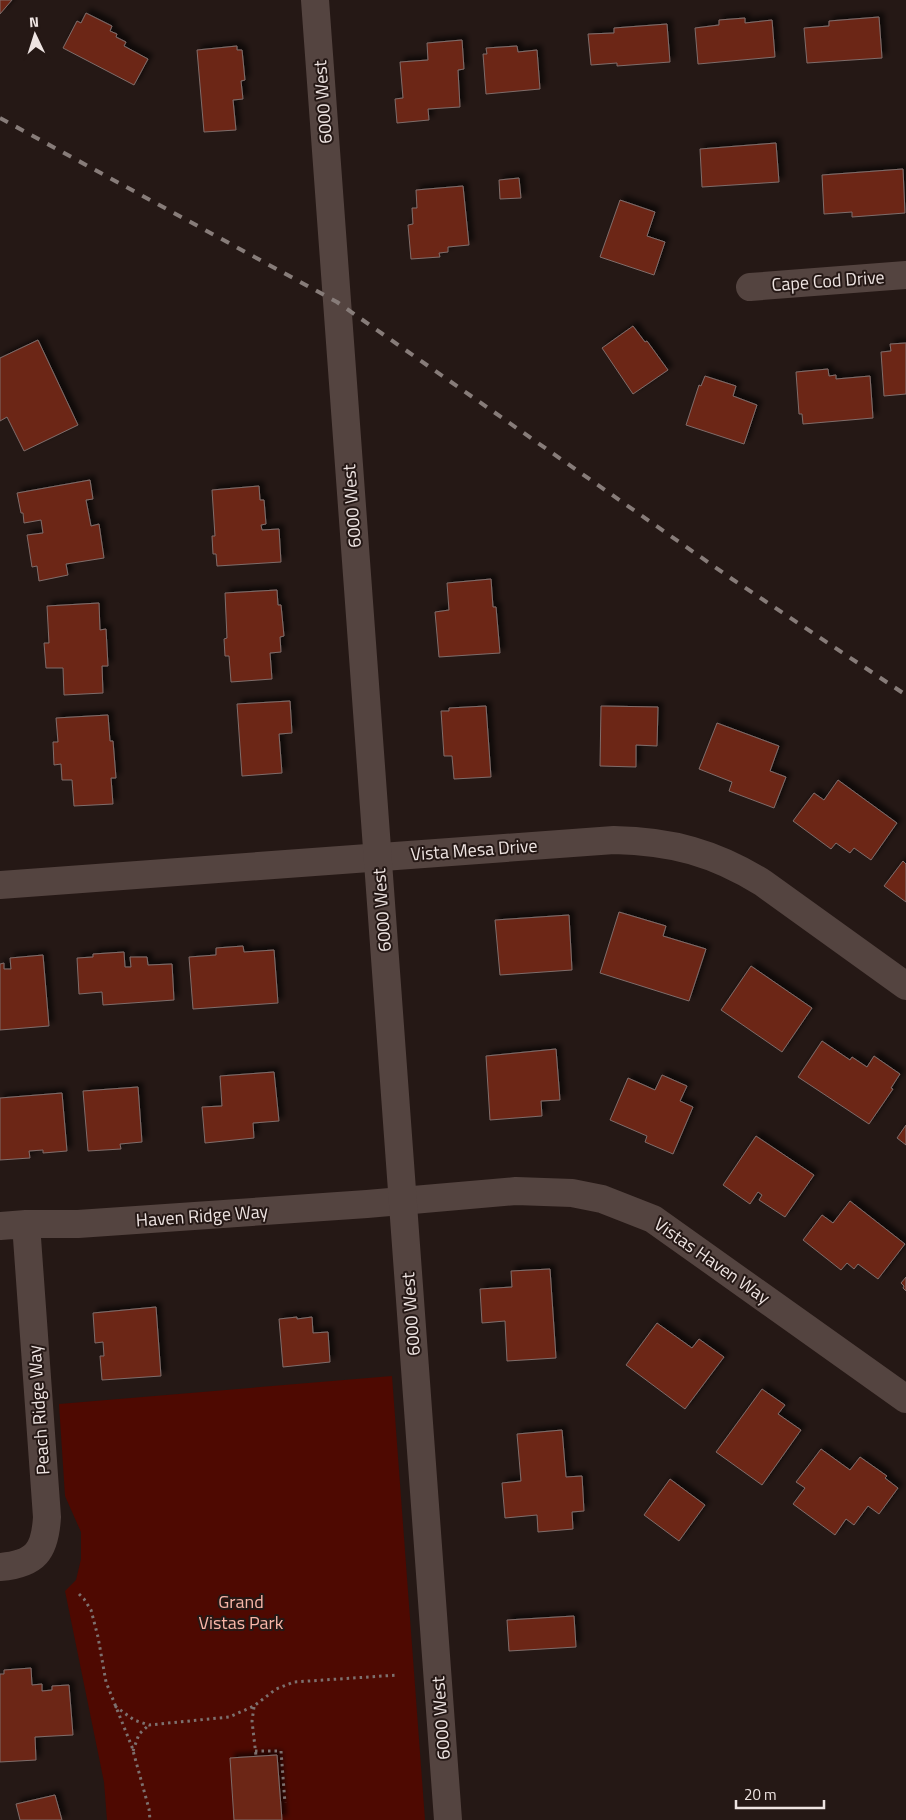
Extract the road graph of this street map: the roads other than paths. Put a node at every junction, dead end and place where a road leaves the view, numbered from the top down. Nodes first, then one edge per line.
1 (315, 0) edge
2 (906, 275) edge
3 (750, 286) dead end
4 (378, 858) junction
5 (0, 885) edge
6 (906, 986) edge
7 (403, 1200) junction
8 (13, 1225) edge
9 (906, 1399) edge
10 (0, 1567) edge
11 (448, 1820) edge

1 - 4 street, 6000 West
2 - 3 street, Cape Cod Drive
4 - 5 street, Vista Mesa Drive
4 - 6 street, Vista Mesa Drive
4 - 7 street, 6000 West
7 - 8 street, Haven Ridge Way
7 - 9 street, Vistas Haven Way
7 - 11 street, 6000 West
8 - 10 street, Peach Ridge Way

